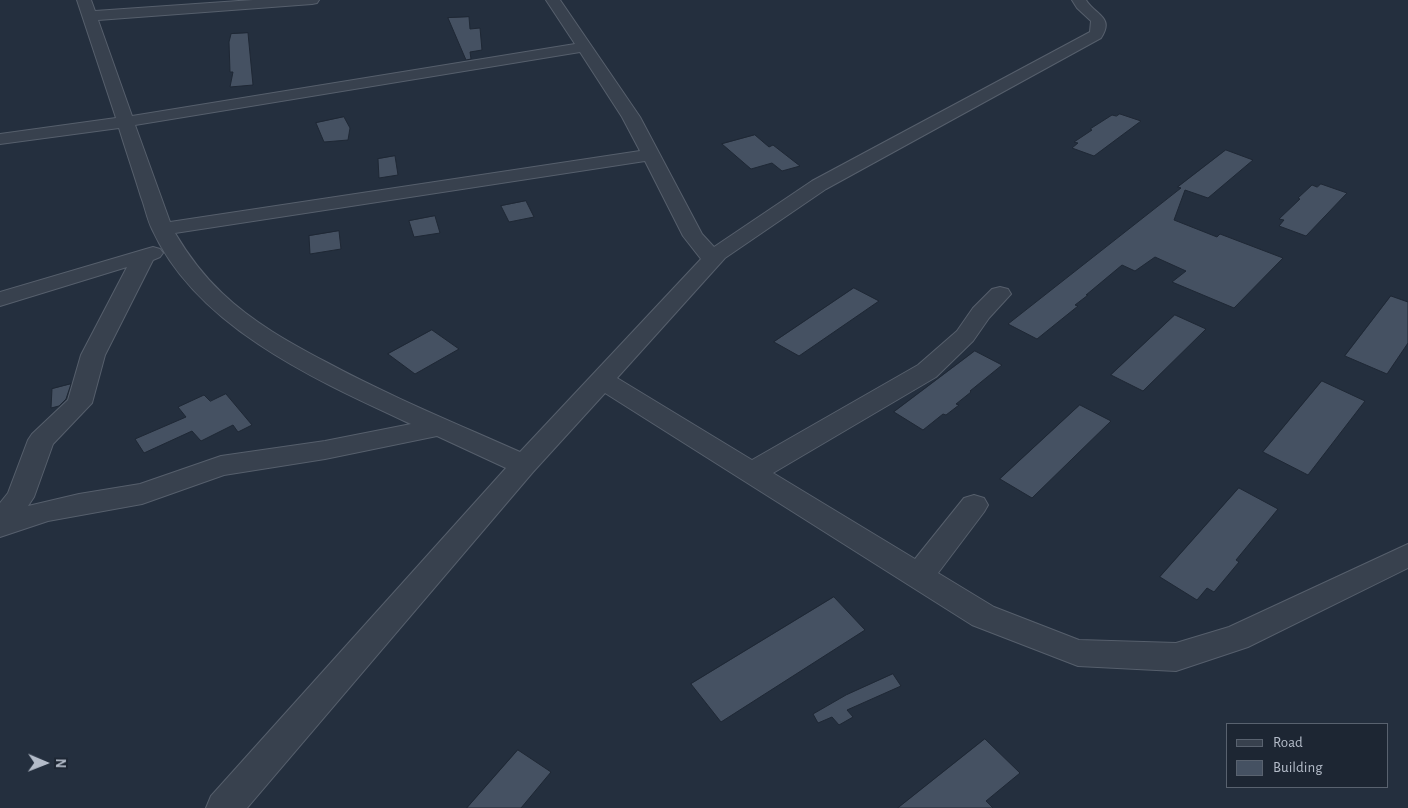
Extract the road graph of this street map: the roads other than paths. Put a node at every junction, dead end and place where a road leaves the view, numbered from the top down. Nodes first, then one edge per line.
1 (84, 0) edge
2 (312, 0) edge
3 (553, 0) edge
4 (1079, 0) edge
5 (90, 16) junction
6 (585, 47) junction
7 (125, 122) junction
8 (0, 138) edge
9 (651, 155) junction
10 (167, 238) junction
11 (144, 256) junction
12 (713, 260) junction
13 (1000, 294) dead end
14 (0, 299) edge
15 (602, 380) junction
16 (440, 427) junction
17 (524, 465) junction
18 (751, 473) junction
19 (974, 505) dead end
20 (0, 519) edge
21 (0, 526) edge
22 (1408, 555) edge
23 (919, 576) junction
24 (224, 808) edge

1 - 5 street
2 - 5 street
3 - 6 street
4 - 12 street
5 - 7 street
6 - 7 street
6 - 9 street
7 - 8 street
7 - 10 street
9 - 10 street
9 - 12 street
10 - 11 street
10 - 16 street
11 - 14 street
11 - 20 street
12 - 15 street
13 - 18 street
15 - 17 street
15 - 18 street
16 - 17 street
16 - 21 street
17 - 24 street
18 - 23 street
19 - 23 street
22 - 23 street

